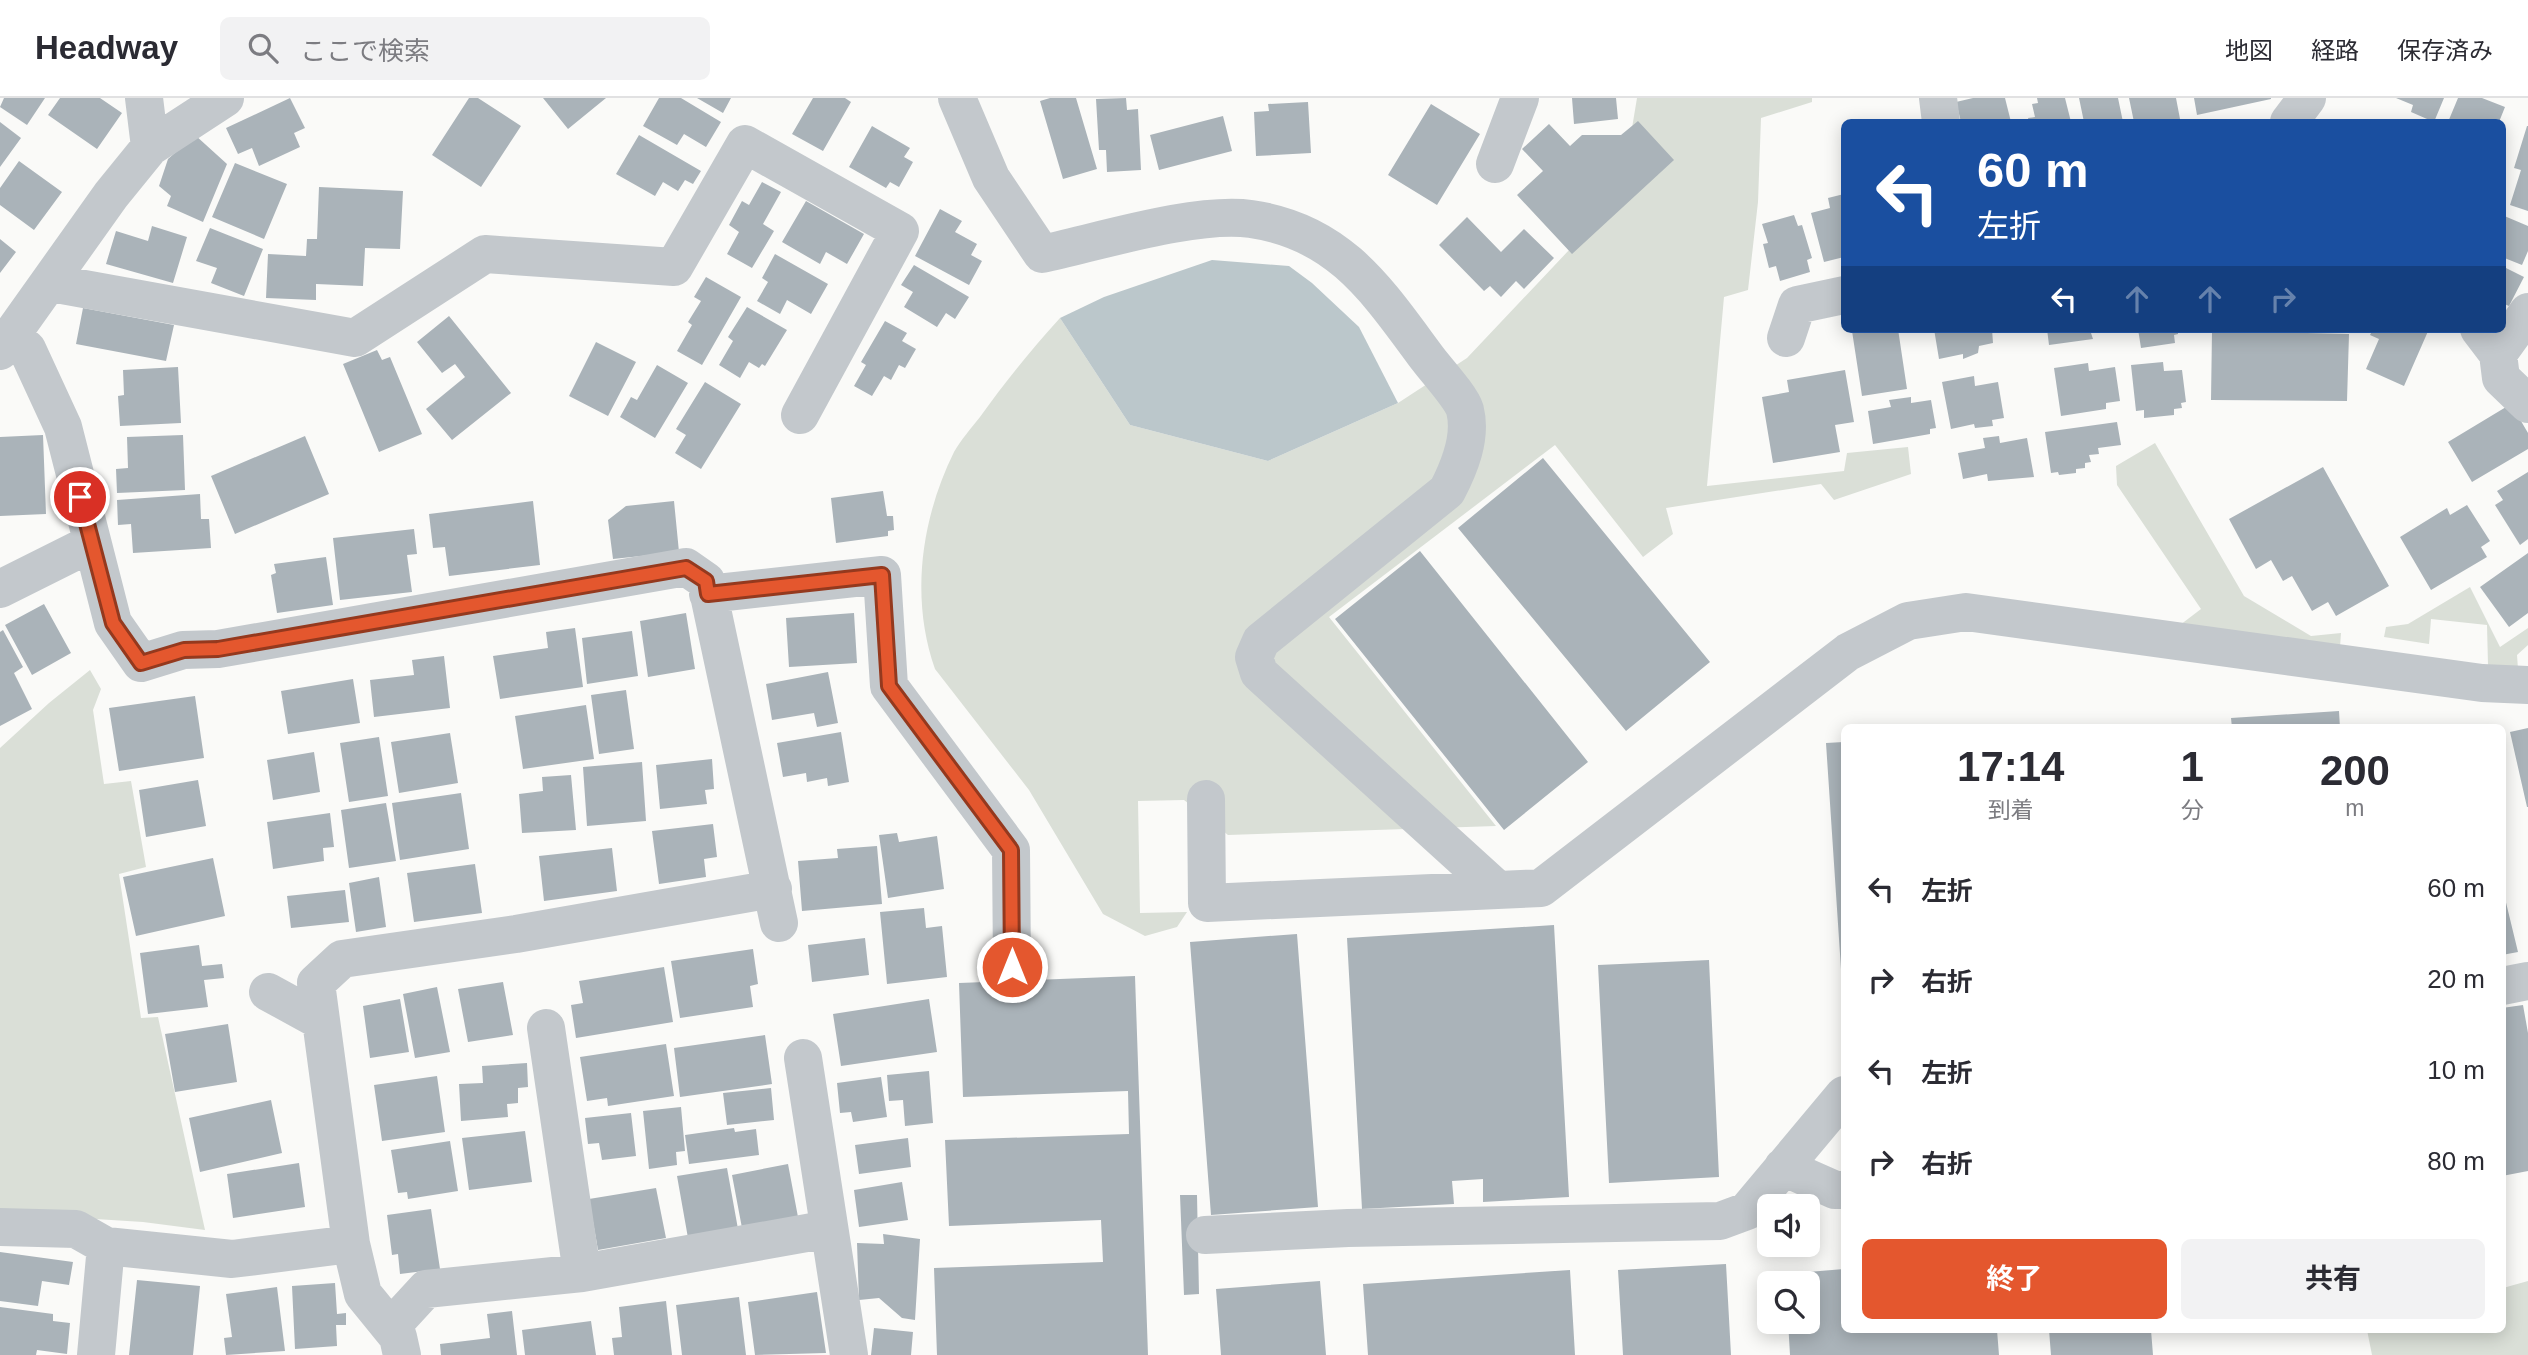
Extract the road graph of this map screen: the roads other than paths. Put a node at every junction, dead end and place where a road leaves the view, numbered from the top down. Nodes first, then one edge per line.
1 (144, 98) edge
2 (225, 98) edge
3 (957, 98) edge
4 (1520, 98) edge
5 (1938, 98) edge
6 (2307, 98) edge
7 (2318, 98) edge
8 (1941, 119) edge
9 (2291, 119) edge
10 (2327, 119) edge
11 (150, 147) junction
12 (1495, 164) dead end
13 (51, 284) junction
14 (1841, 296) edge
15 (2528, 312) edge
16 (2506, 329) edge
17 (1786, 338) dead end
18 (2489, 342) edge
19 (6, 344) edge
20 (2528, 404) edge
21 (800, 415) dead end
22 (92, 543) junction
23 (0, 589) edge
24 (708, 594) junction
25 (2528, 685) edge
26 (1206, 799) dead end
27 (1498, 890) junction
28 (1012, 967) dead end
29 (2528, 981) edge
30 (2506, 985) edge
31 (268, 992) dead end
32 (321, 1021) junction
33 (546, 1028) dead end
34 (803, 1058) dead end
35 (1841, 1099) edge
36 (1783, 1167) junction
37 (1841, 1190) edge
38 (0, 1227) edge
39 (829, 1229) junction
40 (1205, 1235) dead end
41 (351, 1244) junction
42 (106, 1246) junction
43 (582, 1273) junction
44 (396, 1341) edge
45 (96, 1355) edge
46 (849, 1355) edge

1 - 11 street
2 - 11 street
3 - 27 street
4 - 12 street
5 - 8 street
6 - 9 street
7 - 10 street
11 - 13 street
13 - 19 street
13 - 21 street
14 - 17 street
15 - 16 street
18 - 20 street
19 - 22 street
22 - 23 street
22 - 24 street
24 - 28 street
24 - 32 street
25 - 27 street
26 - 27 street
29 - 30 street
31 - 32 street
32 - 41 street
33 - 43 street
34 - 39 street
35 - 36 street
36 - 37 street
36 - 40 street
38 - 42 street
39 - 43 street
39 - 46 street
41 - 42 street
41 - 44 street
42 - 45 street
43 - 44 street

